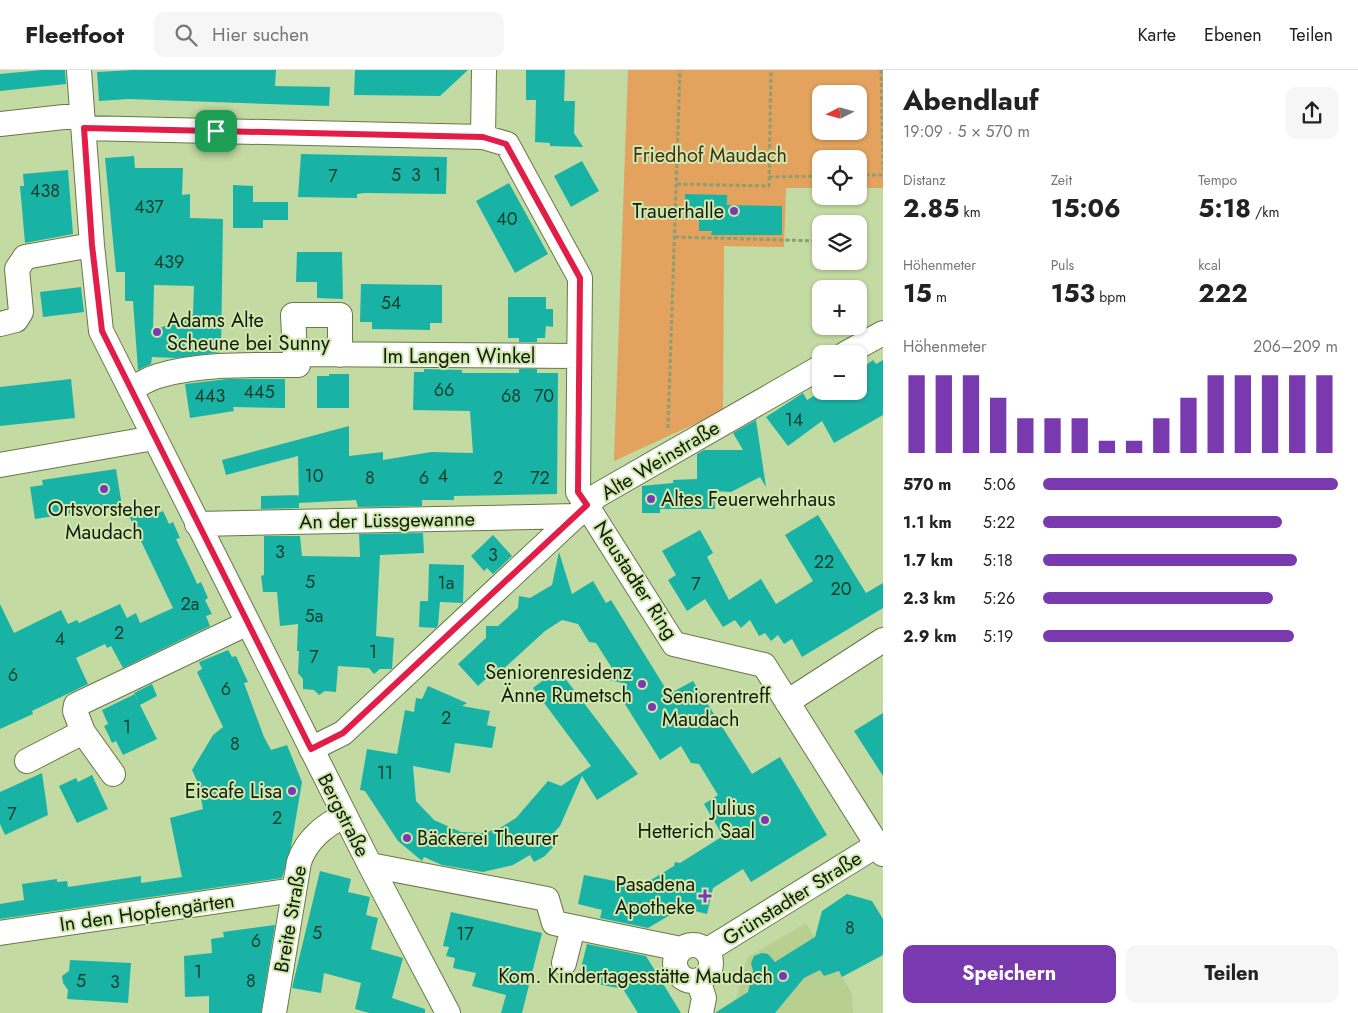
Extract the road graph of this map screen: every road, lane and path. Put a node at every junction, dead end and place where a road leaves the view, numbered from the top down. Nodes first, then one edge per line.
1 (79, 70) edge
2 (484, 70) edge
3 (680, 70) edge
4 (771, 70) edge
5 (881, 70) edge
6 (83, 122) junction
7 (0, 124) edge
8 (483, 137) junction
9 (883, 170) edge
10 (883, 175) edge
11 (769, 176) junction
12 (812, 176) edge
13 (867, 176) edge
14 (677, 184) junction
15 (676, 237) junction
16 (812, 241) edge
17 (92, 245) junction
18 (0, 324) edge
19 (883, 333) edge
20 (861, 345) edge
21 (340, 355) dead end
22 (579, 356) junction
23 (298, 365) dead end
24 (812, 372) edge
25 (130, 389) junction
26 (154, 438) junction
27 (668, 454) junction
28 (0, 465) edge
29 (582, 510) junction
30 (197, 524) junction
31 (248, 623) junction
32 (883, 640) edge
33 (787, 702) junction
34 (83, 732) junction
35 (311, 749) junction
36 (27, 761) dead end
37 (113, 774) dead end
38 (345, 815) junction
39 (880, 850) edge
40 (370, 865) junction
41 (294, 890) junction
42 (573, 927) junction
43 (0, 933) edge
44 (681, 949) junction
45 (706, 951) junction
46 (564, 963) dead end
47 (698, 980) junction
48 (274, 1013) edge
49 (448, 1013) edge
50 (701, 1013) edge

1 - 6 street, Bergstraße
2 - 8 street
3 - 14 path
4 - 11 path
5 - 9 path
6 - 7 street
6 - 8 street
6 - 17 street, Bergstraße
8 - 22 street
10 - 13 path
11 - 12 path
11 - 14 path
14 - 15 path
15 - 16 path
15 - 27 path
17 - 18 street
17 - 25 street, Bergstraße
19 - 20 street
21 - 22 street, Im Langen Winkel
22 - 29 street
23 - 25 street
24 - 27 street, Alte Weinstraße
25 - 26 street, Bergstraße
26 - 28 street
26 - 30 street, Bergstraße
27 - 29 street, Alte Weinstraße
29 - 30 street, An der Lüssgewanne
29 - 33 street, Neustadter Ring
29 - 35 street, Alte Weinstraße
30 - 31 street, Bergstraße
31 - 34 street
31 - 35 street, Bergstraße
32 - 33 street
33 - 39 street, Neustadter Ring
34 - 36 street
34 - 37 street
35 - 38 street, Bergstraße
38 - 40 street, Bergstraße
38 - 41 street, Breite Straße
39 - 45 street, Grünstadter Straße
40 - 42 street, Bergstraße
40 - 49 street, Bergstraße
41 - 43 street, In den Hopfengärten
41 - 48 street, Breite Straße
42 - 44 street, Grünstadter Straße
42 - 46 street
44 - 45 street, Grünstadter Straße
44 - 47 street
45 - 47 street, Grünstadter Straße
47 - 50 street

